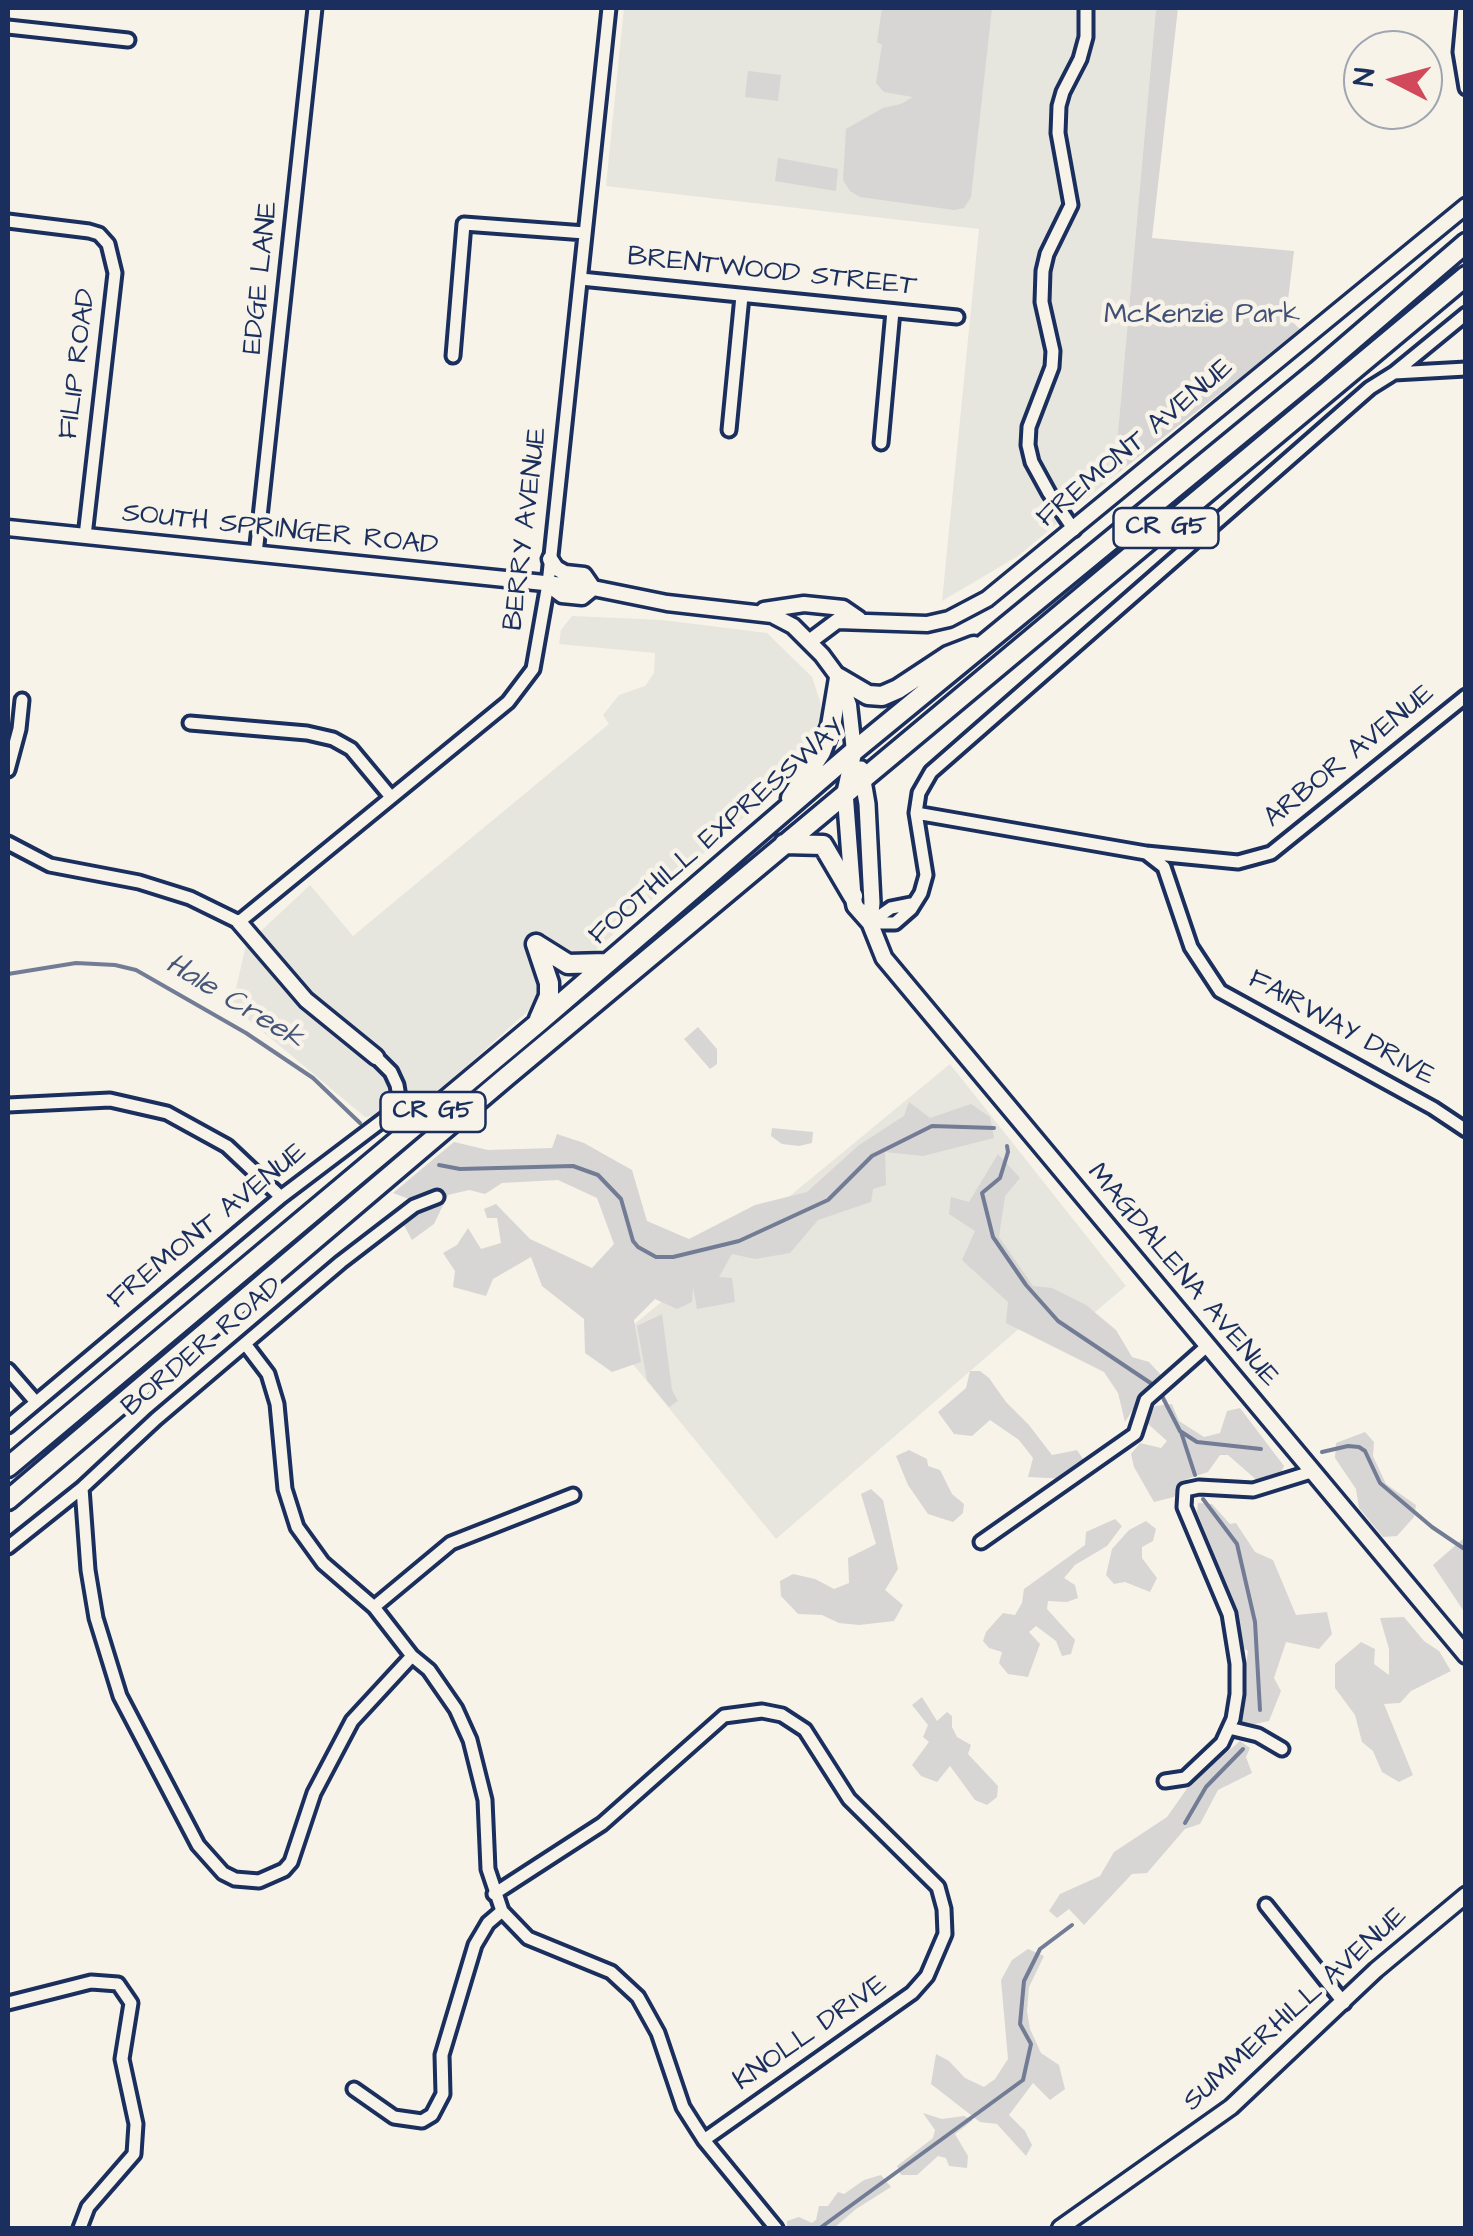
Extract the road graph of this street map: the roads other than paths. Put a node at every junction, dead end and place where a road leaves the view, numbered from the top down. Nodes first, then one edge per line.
1 (315, 8) edge
2 (609, 8) edge
3 (1086, 8) edge
4 (1464, 8) edge
5 (8, 27) edge
6 (128, 40) dead end
7 (1466, 88) edge
8 (1466, 206) edge
9 (8, 220) edge
10 (585, 234) junction
11 (1466, 243) edge
12 (1466, 276) edge
13 (580, 279) junction
14 (742, 296) junction
15 (893, 311) junction
16 (1466, 314) edge
17 (958, 317) dead end
18 (452, 356) dead end
19 (1466, 369) edge
20 (1394, 374) junction
21 (729, 430) dead end
22 (882, 443) dead end
23 (8, 528) edge
24 (1074, 530) junction
25 (85, 536) junction
26 (256, 554) junction
27 (550, 559) junction
28 (548, 584) junction
29 (593, 588) junction
30 (756, 611) junction
31 (859, 620) junction
32 (988, 640) junction
33 (810, 642) junction
34 (839, 678) junction
35 (1466, 696) edge
36 (22, 700) dead end
37 (190, 723) dead end
38 (854, 751) junction
39 (8, 770) edge
40 (864, 777) junction
41 (845, 792) junction
42 (391, 797) junction
43 (781, 812) junction
44 (916, 813) junction
45 (8, 843) edge
46 (784, 844) junction
47 (1146, 853) junction
48 (853, 896) junction
49 (240, 922) junction
50 (870, 923) junction
51 (607, 964) junction
52 (538, 1023) junction
53 (376, 1056) joint
54 (8, 1104) edge
55 (1466, 1130) edge
56 (281, 1197) junction
57 (436, 1197) dead end
58 (246, 1345) junction
59 (1207, 1346) junction
60 (8, 1370) edge
61 (35, 1401) junction
62 (8, 1426) edge
63 (8, 1467) edge
64 (1311, 1472) junction
65 (82, 1488) junction
66 (572, 1495) dead end
67 (8, 1500) edge
68 (981, 1542) dead end
69 (8, 1547) edge
70 (374, 1607) junction
71 (412, 1656) junction
72 (1466, 1656) edge
73 (1228, 1728) junction
74 (1282, 1749) dead end
75 (1165, 1781) dead end
76 (494, 1894) junction
77 (1466, 1895) edge
78 (1266, 1905) dead end
79 (502, 1911) junction
80 (8, 2003) edge
81 (1344, 2003) junction
82 (354, 2090) dead end
83 (704, 2140) junction
84 (80, 2228) edge
85 (776, 2228) edge
86 (1060, 2228) edge

1 - 26 street, EDGE LANE
2 - 10 street, BERRY AVENUE
3 - 24 street
4 - 7 street
5 - 6 street
8 - 24 street, FREMONT AVENUE
9 - 25 street, FILIP ROAD
10 - 13 street, BERRY AVENUE
10 - 18 street
11 - 32 highway, FOOTHILL EXPRESSWAY / CR G5
12 - 40 highway, FOOTHILL EXPRESSWAY / CR G5
13 - 14 street, BRENTWOOD STREET
13 - 27 street, BERRY AVENUE
14 - 15 street, BRENTWOOD STREET
14 - 21 street
15 - 17 street, BRENTWOOD STREET
15 - 22 street
16 - 20 street
19 - 20 street
20 - 44 street
23 - 25 street, SOUTH SPRINGER ROAD
24 - 31 street, FREMONT AVENUE
25 - 26 street, SOUTH SPRINGER ROAD
26 - 28 street, SOUTH SPRINGER ROAD
27 - 28 street, BERRY AVENUE
27 - 29 street
28 - 29 street, SOUTH SPRINGER ROAD
28 - 42 street, BERRY AVENUE
29 - 30 street, SOUTH SPRINGER ROAD
30 - 31 street
30 - 33 street, SOUTH SPRINGER ROAD
31 - 33 street, FREMONT AVENUE
32 - 34 highway
32 - 38 highway, FOOTHILL EXPRESSWAY / CR G5
33 - 34 street, SOUTH SPRINGER ROAD
34 - 38 street, SOUTH SPRINGER ROAD
34 - 43 highway
35 - 47 street, ARBOR AVENUE
36 - 39 street
37 - 42 street
38 - 40 main road, MAGDALENA AVENUE
38 - 41 main road, MAGDALENA AVENUE
38 - 43 highway, FOOTHILL EXPRESSWAY / CR G5
40 - 41 highway, FOOTHILL EXPRESSWAY / CR G5
40 - 50 main road, MAGDALENA AVENUE
41 - 46 highway, FOOTHILL EXPRESSWAY / CR G5
41 - 48 main road, MAGDALENA AVENUE
42 - 49 street, BERRY AVENUE
43 - 51 highway, FOOTHILL EXPRESSWAY / CR G5
44 - 47 street
44 - 50 street
45 - 49 street
46 - 48 highway
46 - 67 highway, FOOTHILL EXPRESSWAY / CR G5
47 - 55 street, FAIRWAY DRIVE
48 - 50 main road, MAGDALENA AVENUE
49 - 53 street
50 - 59 main road, MAGDALENA AVENUE
51 - 52 highway, FOOTHILL EXPRESSWAY / CR G5
51 - 52 highway
52 - 63 highway, FOOTHILL EXPRESSWAY / CR G5
53 - 56 street, FREMONT AVENUE
54 - 56 street
56 - 61 street, FREMONT AVENUE
57 - 58 street, BORDER ROAD
58 - 65 street, BORDER ROAD
58 - 70 street
59 - 64 main road, MAGDALENA AVENUE
59 - 68 street
60 - 61 street
61 - 62 street, FREMONT AVENUE
64 - 72 main road, MAGDALENA AVENUE
64 - 73 street
65 - 69 street, BORDER ROAD
65 - 71 street
66 - 70 street
70 - 71 street
71 - 76 street
73 - 74 street
73 - 75 street
76 - 79 street
76 - 83 street, KNOLL DRIVE
77 - 81 street, SUMMERHILL AVENUE
78 - 81 street
79 - 82 street
79 - 83 street
80 - 84 street
81 - 86 street, SUMMERHILL AVENUE
83 - 85 street

